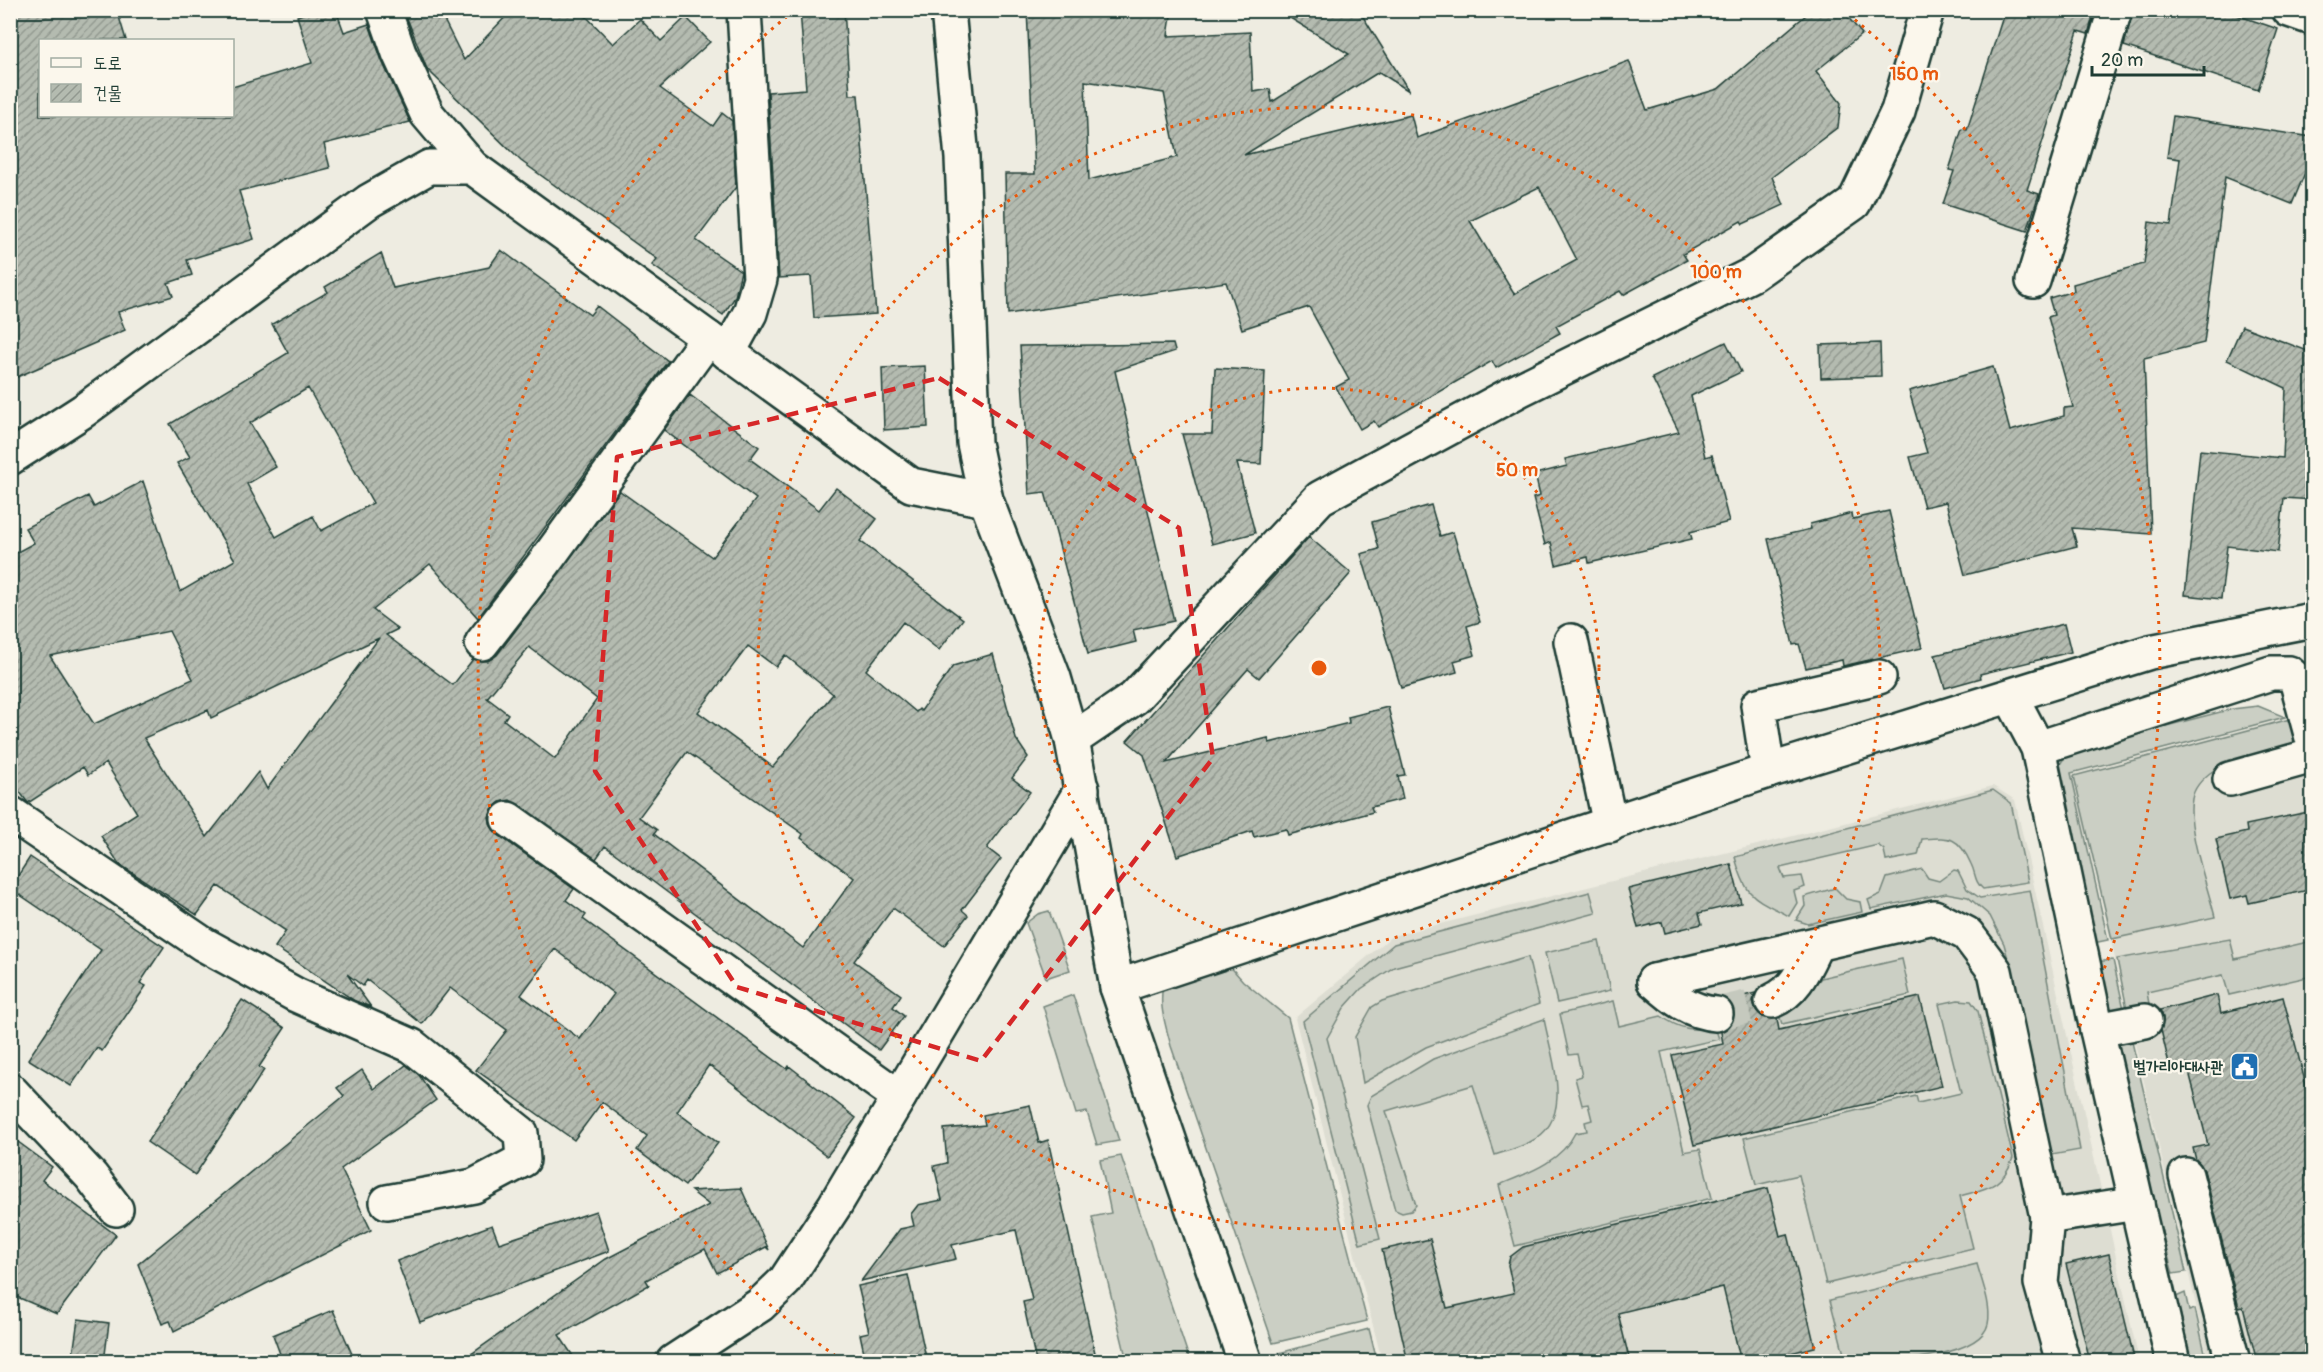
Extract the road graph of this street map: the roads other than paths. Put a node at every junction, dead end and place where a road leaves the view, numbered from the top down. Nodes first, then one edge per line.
1 (384, 10) edge
2 (744, 10) edge
3 (948, 10) edge
4 (1927, 10) edge
5 (2115, 10) edge
6 (2289, 10) edge
7 (2313, 18) edge
8 (472, 167) junction
9 (2033, 281) dead end
10 (718, 346) junction
11 (10, 458) edge
12 (986, 500) junction
13 (2313, 620) edge
14 (1570, 641) dead end
15 (482, 643) dead end
16 (1879, 677) dead end
17 (2011, 697) junction
18 (2313, 738) edge
19 (1072, 740) junction
20 (2038, 748) junction
21 (2313, 756) edge
22 (1768, 771) junction
23 (2230, 779) dead end
24 (1082, 789) junction
25 (10, 813) edge
26 (508, 819) dead end
27 (1611, 825) junction
28 (1816, 945) junction
29 (1117, 987) junction
30 (1772, 1001) tunnel mouth
31 (1716, 1014) tunnel mouth
32 (2145, 1021) dead end
33 (2097, 1030) junction
34 (10, 1090) edge
35 (899, 1097) junction
36 (2186, 1175) dead end
37 (387, 1202) dead end
38 (2137, 1203) junction
39 (116, 1209) dead end
40 (2047, 1217) junction
41 (673, 1362) edge
42 (1245, 1362) edge
43 (2063, 1362) edge
44 (2173, 1362) edge
45 (2233, 1362) edge

1 - 8 street
2 - 10 street
3 - 12 street
4 - 19 street
5 - 9 street
6 - 7 street
8 - 10 street
8 - 11 street
10 - 12 street
10 - 15 street
12 - 19 street
13 - 17 street
14 - 27 street
16 - 22 street
17 - 20 street
17 - 22 street
18 - 20 street
19 - 24 street
20 - 33 street
21 - 23 street
22 - 27 street
24 - 29 street
24 - 35 street
25 - 37 street
26 - 35 street
27 - 29 street
28 - 30 street
28 - 31 street
28 - 40 street
29 - 42 street
32 - 33 street
33 - 38 street
34 - 39 street
35 - 41 street
36 - 45 street
38 - 40 street
38 - 44 street
40 - 43 street

